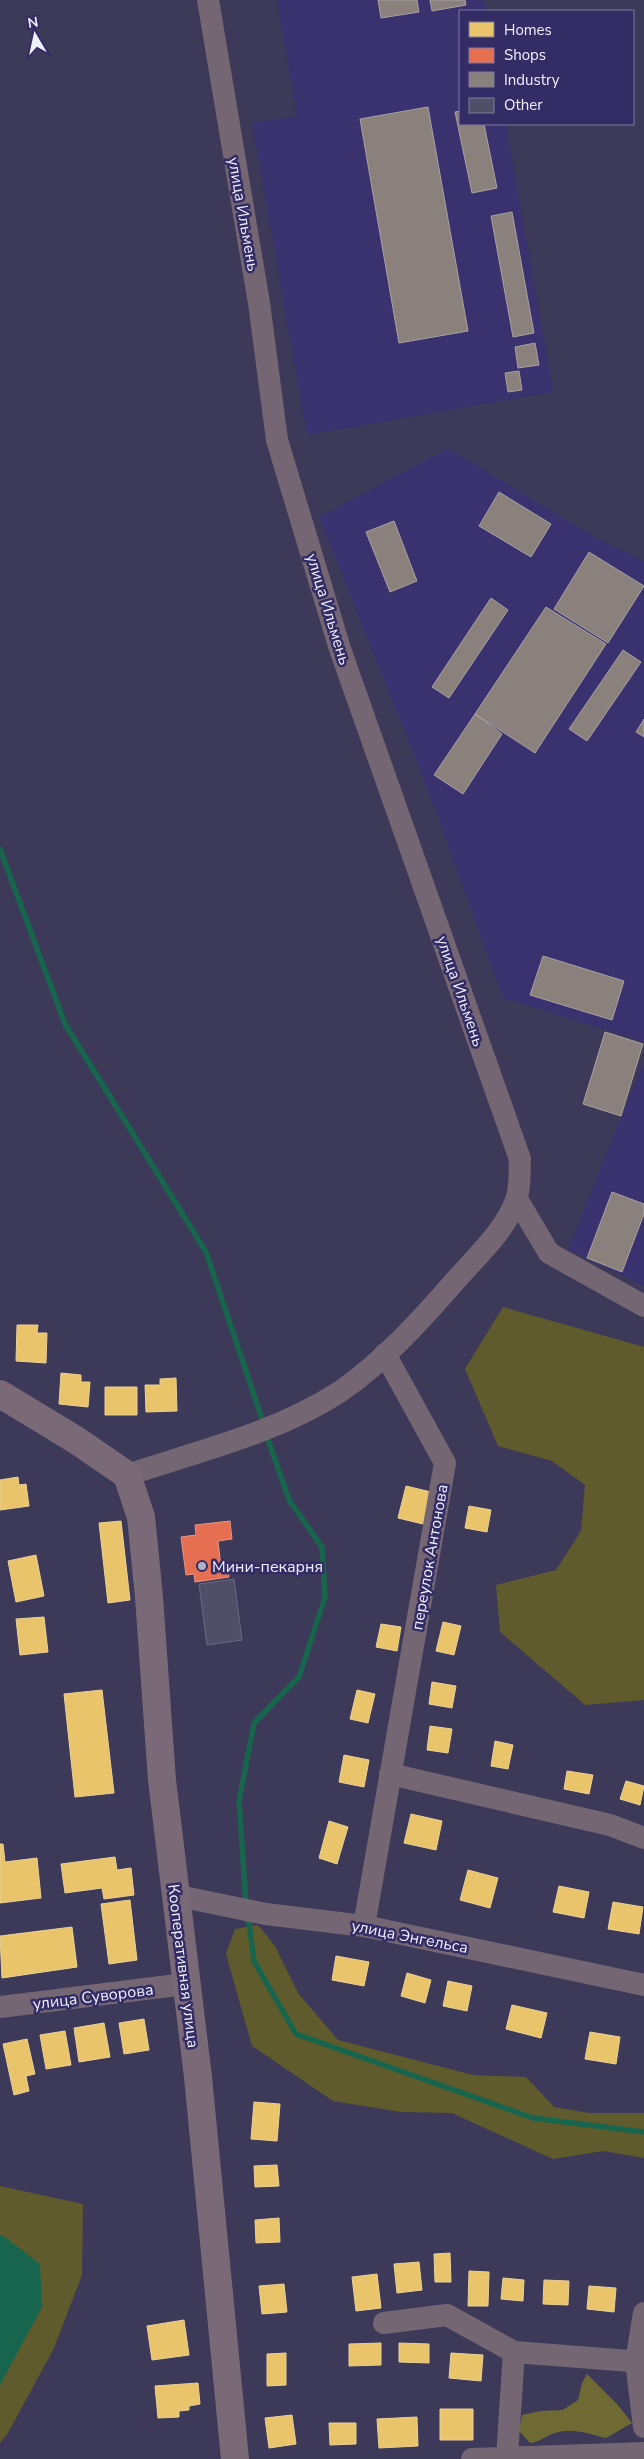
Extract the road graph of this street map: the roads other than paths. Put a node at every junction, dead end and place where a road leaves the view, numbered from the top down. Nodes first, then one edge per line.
1 (208, 0) edge
2 (517, 1198) junction
3 (644, 1306) edge
4 (385, 1354) junction
5 (0, 1394) edge
6 (127, 1474) junction
7 (390, 1774) junction
8 (644, 1838) edge
9 (174, 1895) junction
10 (364, 1926) junction
11 (185, 1984) junction
12 (644, 1985) edge
13 (0, 2007) edge
14 (644, 2313) edge
15 (384, 2324) dead end
16 (514, 2352) junction
17 (640, 2362) edge
18 (644, 2427) edge
19 (644, 2452) edge
20 (507, 2457) junction
21 (235, 2459) edge
22 (472, 2459) edge

1 - 2 street, улица Ильмень
2 - 3 street
2 - 4 street, улица Ильмень
4 - 6 street, улица Ильмень
4 - 7 street, переулок Антонова
5 - 6 street
6 - 9 street, Кооперативная улица
7 - 8 street
7 - 10 street, переулок Антонова
9 - 10 street, улица Энгельса
9 - 11 street, Кооперативная улица
10 - 12 street, улица Энгельса
11 - 13 street, улица Суворова
11 - 21 street, Кооперативная улица
14 - 17 street
15 - 16 street
16 - 17 street
16 - 20 street
17 - 18 street
19 - 20 street
20 - 22 street

